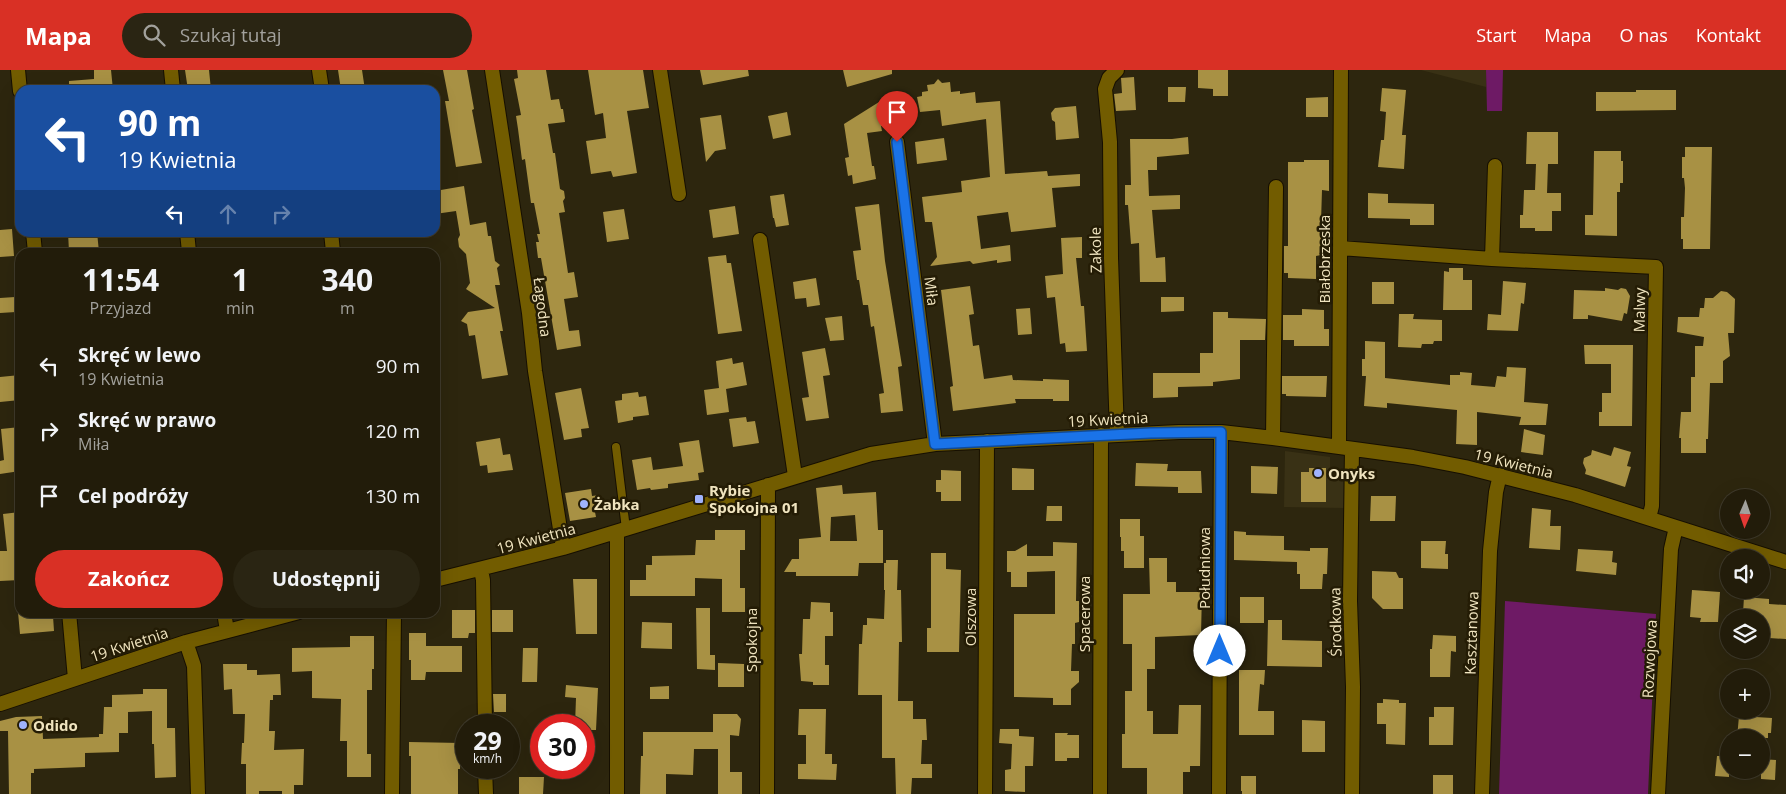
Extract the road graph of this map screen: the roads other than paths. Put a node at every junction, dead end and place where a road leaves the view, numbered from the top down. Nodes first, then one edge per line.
1 (18, 70) edge
2 (171, 70) edge
3 (319, 70) edge
4 (492, 70) edge
5 (660, 70) edge
6 (1117, 70) edge
7 (1341, 70) edge
8 (19, 85) edge
9 (172, 85) edge
10 (321, 85) edge
11 (897, 142) dead end
12 (1495, 166) dead end
13 (1276, 187) dead end
14 (679, 194) dead end
15 (760, 240) dead end
16 (1340, 248) junction
17 (1492, 259) junction
18 (1221, 432) junction
19 (1117, 434) junction
20 (1101, 435) junction
21 (1273, 438) junction
22 (987, 441) junction
23 (935, 444) junction
24 (616, 447) dead end
25 (1345, 448) junction
26 (1500, 475) junction
27 (795, 476) junction
28 (768, 485) junction
29 (1649, 518) junction
30 (1676, 527) junction
31 (622, 530) junction
32 (563, 548) junction
33 (1786, 562) edge
34 (481, 570) junction
35 (440, 579) edge
36 (69, 618) edge
37 (225, 618) edge
38 (275, 618) edge
39 (394, 618) edge
40 (227, 630) junction
41 (186, 642) junction
42 (75, 679) junction
43 (0, 704) edge
44 (485, 714) edge
45 (485, 779) edge
46 (198, 794) edge
47 (392, 794) edge
48 (486, 794) edge
49 (617, 794) edge
50 (766, 794) edge
51 (985, 794) edge
52 (1100, 794) edge
53 (1219, 794) edge
54 (1352, 794) edge
55 (1482, 794) edge
56 (1658, 794) edge

1 - 8 street
2 - 9 street
3 - 10 street
4 - 32 street, Łagodna
5 - 14 street
6 - 19 street, Zakole
7 - 16 street, Białobrzeska
11 - 23 street, Miła
12 - 17 street
13 - 21 street
15 - 27 street
16 - 17 street, Malwy
16 - 25 street, Białobrzeska
17 - 29 street, Malwy
18 - 19 street, 19 Kwietnia
18 - 21 street, 19 Kwietnia
18 - 53 street, Południowa
19 - 20 street, 19 Kwietnia
20 - 22 street, 19 Kwietnia
20 - 52 street, Spacerowa
21 - 25 street, 19 Kwietnia
22 - 23 street, 19 Kwietnia
22 - 51 street, Olszowa
23 - 27 street, 19 Kwietnia
24 - 31 lane
25 - 26 street, 19 Kwietnia
25 - 54 street, Środkowa
26 - 29 street, 19 Kwietnia
26 - 55 street, Kasztanowa
27 - 28 street, 19 Kwietnia
28 - 31 street, 19 Kwietnia
28 - 50 street, Spokojna
29 - 30 street, 19 Kwietnia
30 - 33 street, 19 Kwietnia
30 - 56 street, Rozwojowa
31 - 32 street, 19 Kwietnia
31 - 49 street
32 - 34 street, 19 Kwietnia
34 - 35 street, 19 Kwietnia
34 - 44 street
36 - 42 street
37 - 40 street
38 - 40 street, 19 Kwietnia
39 - 47 street
40 - 41 street, 19 Kwietnia
41 - 42 street, 19 Kwietnia
41 - 46 street
42 - 43 street, 19 Kwietnia
45 - 48 street

